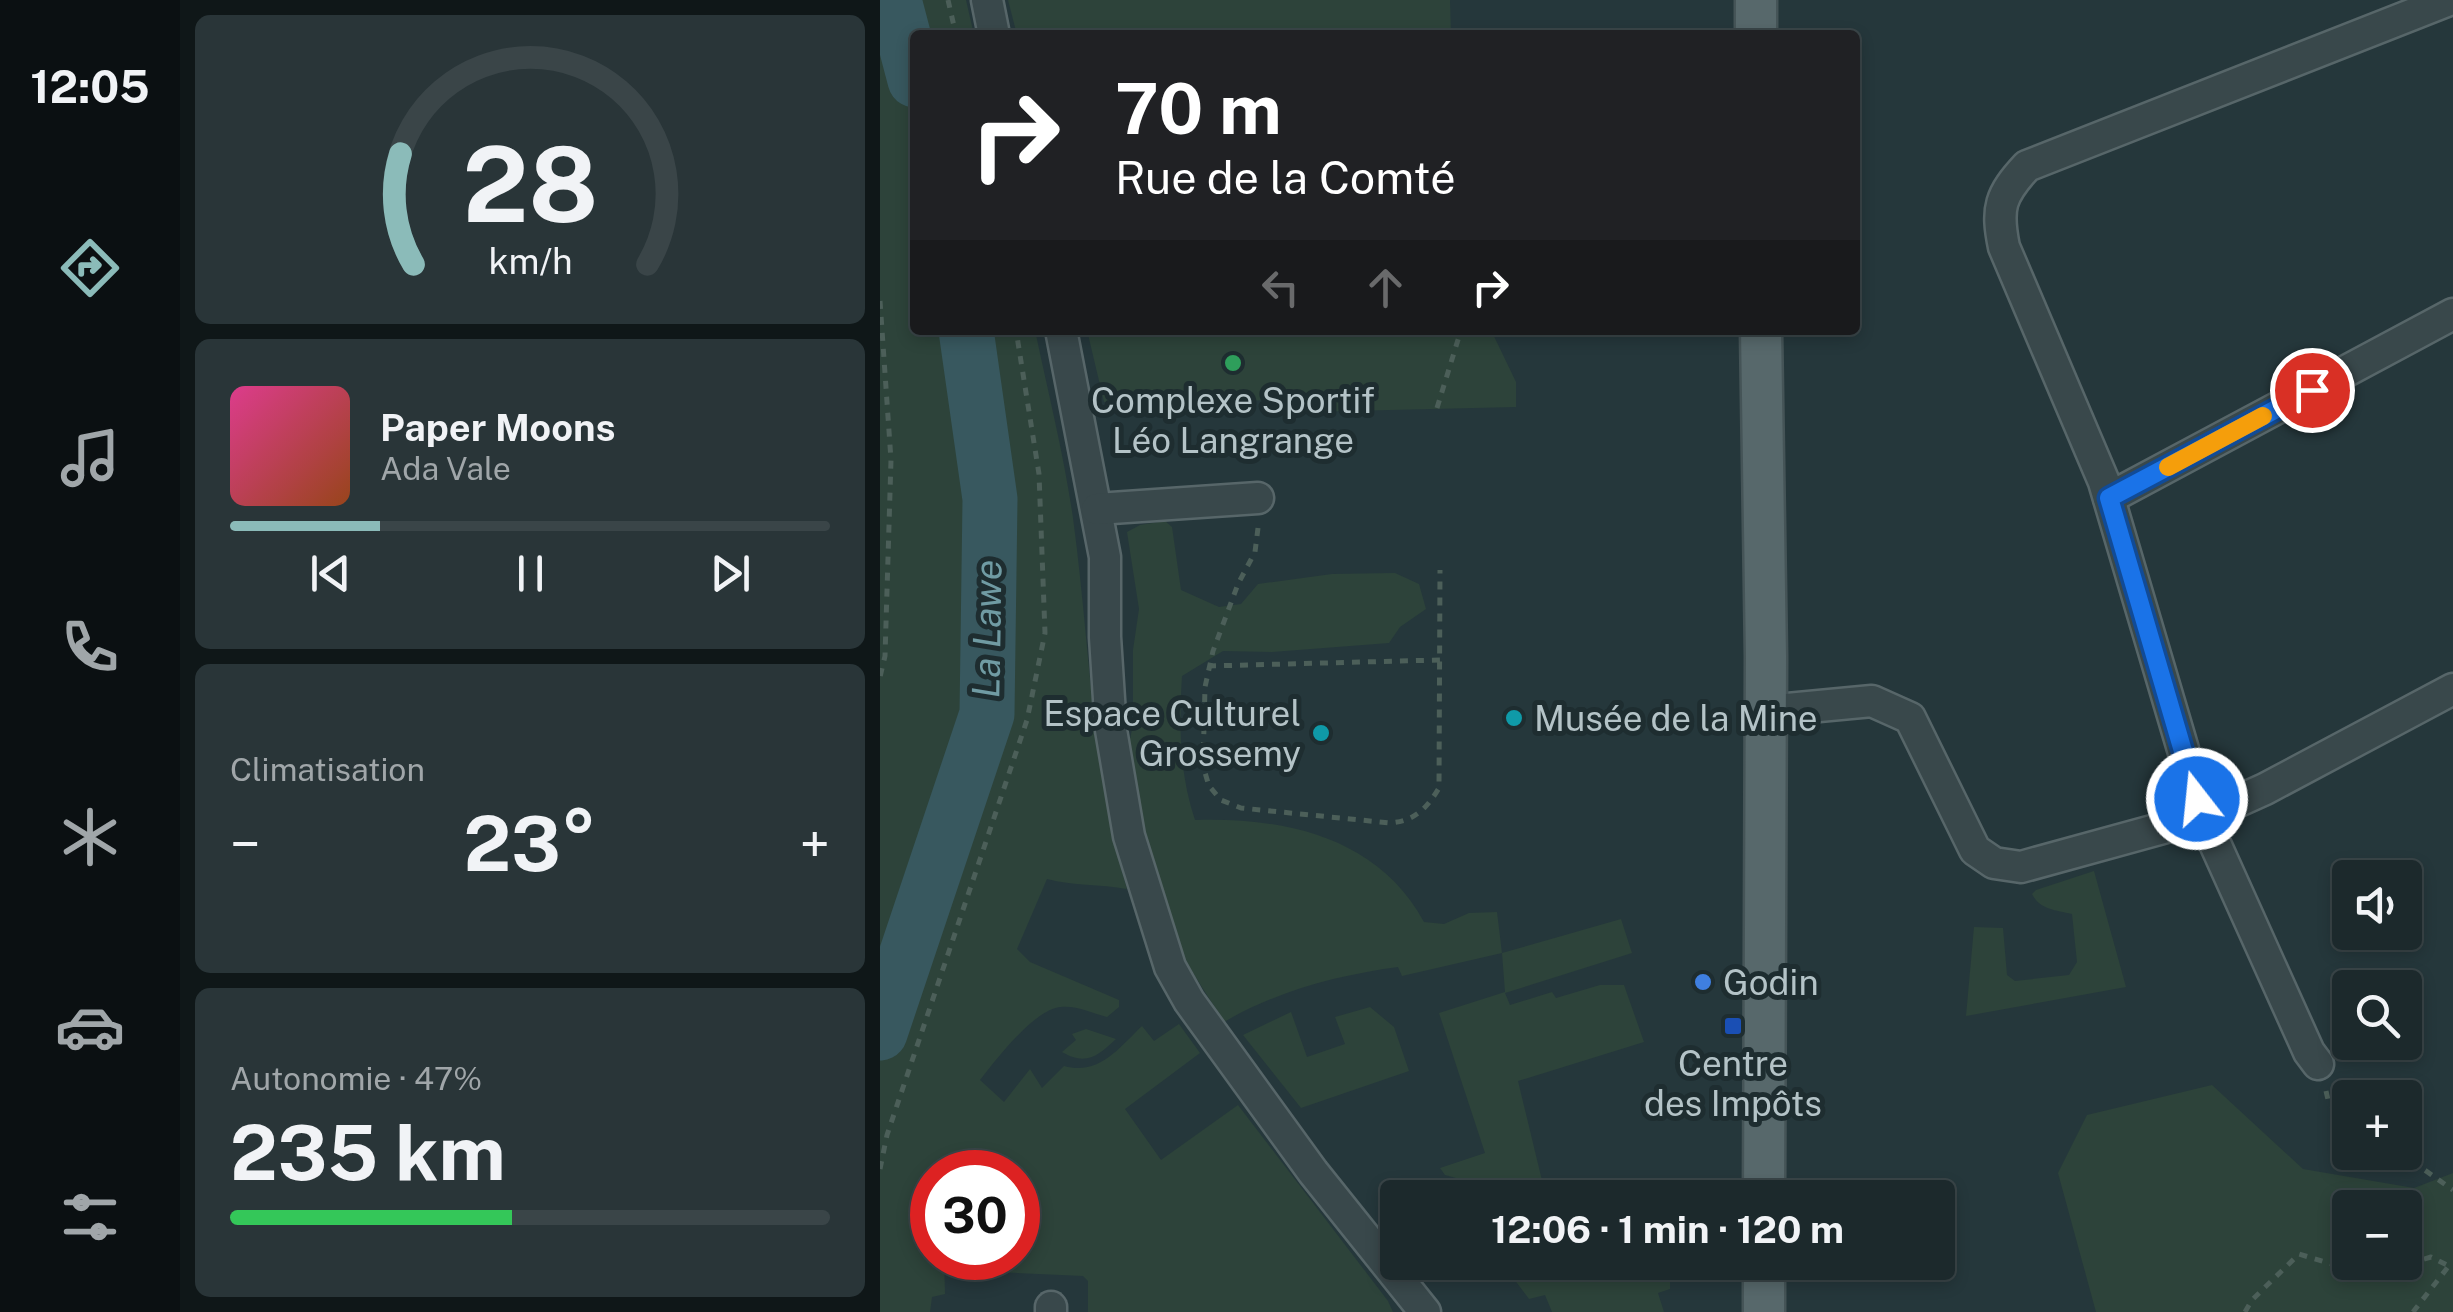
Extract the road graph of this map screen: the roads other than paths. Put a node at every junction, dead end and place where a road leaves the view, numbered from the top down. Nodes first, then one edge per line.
1 (986, 0) edge
2 (1756, 0) edge
3 (2449, 0) edge
4 (993, 30) edge
5 (1756, 30) edge
6 (2453, 314) edge
7 (1062, 335) edge
8 (1761, 335) edge
9 (1258, 498) road end
10 (2109, 498) junction
11 (1097, 508) junction
12 (2453, 689) edge
13 (1766, 711) junction
14 (2203, 818) junction
15 (2318, 1064) dead end
16 (1764, 1180) edge
17 (1764, 1280) edge
18 (1424, 1312) edge
19 (1764, 1312) edge

1 - 4 street
2 - 5 main road
3 - 10 street
6 - 10 street
7 - 11 street
8 - 13 main road
9 - 11 street
10 - 14 street
11 - 18 street
12 - 14 street
13 - 14 street
13 - 16 main road
14 - 15 street
17 - 19 main road

